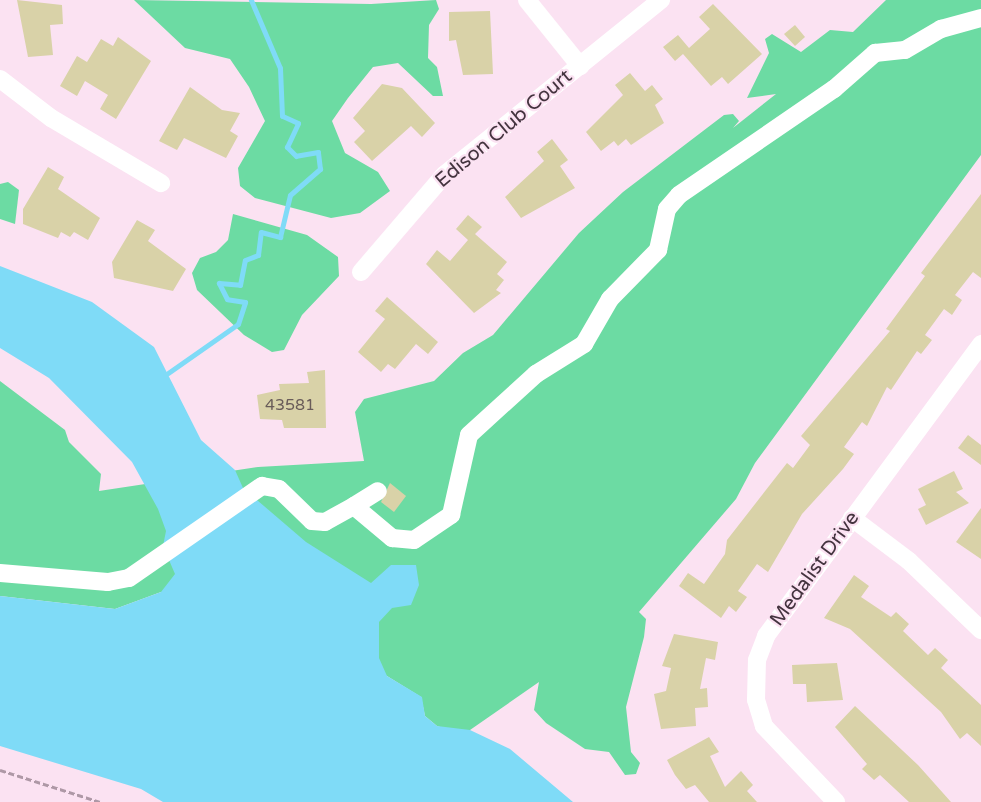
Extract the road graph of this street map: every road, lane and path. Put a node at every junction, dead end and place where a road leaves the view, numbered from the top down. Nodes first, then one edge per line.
1 (527, 0) edge
2 (661, 0) edge
3 (981, 18) edge
4 (580, 66) junction
5 (0, 79) edge
6 (161, 183) dead end
7 (361, 272) dead end
8 (981, 344) edge
9 (378, 491) dead end
10 (354, 506) junction
11 (852, 518) junction
12 (0, 573) edge
13 (981, 630) edge
14 (0, 770) edge
15 (100, 802) edge
16 (836, 802) edge

1 - 4 street
2 - 4 street, Edison Club Court
3 - 10 street
4 - 7 street, Edison Club Court
5 - 6 street
8 - 11 street, Medalist Drive
9 - 10 street
10 - 12 street
11 - 13 street
11 - 16 street, Medalist Drive
14 - 15 path

